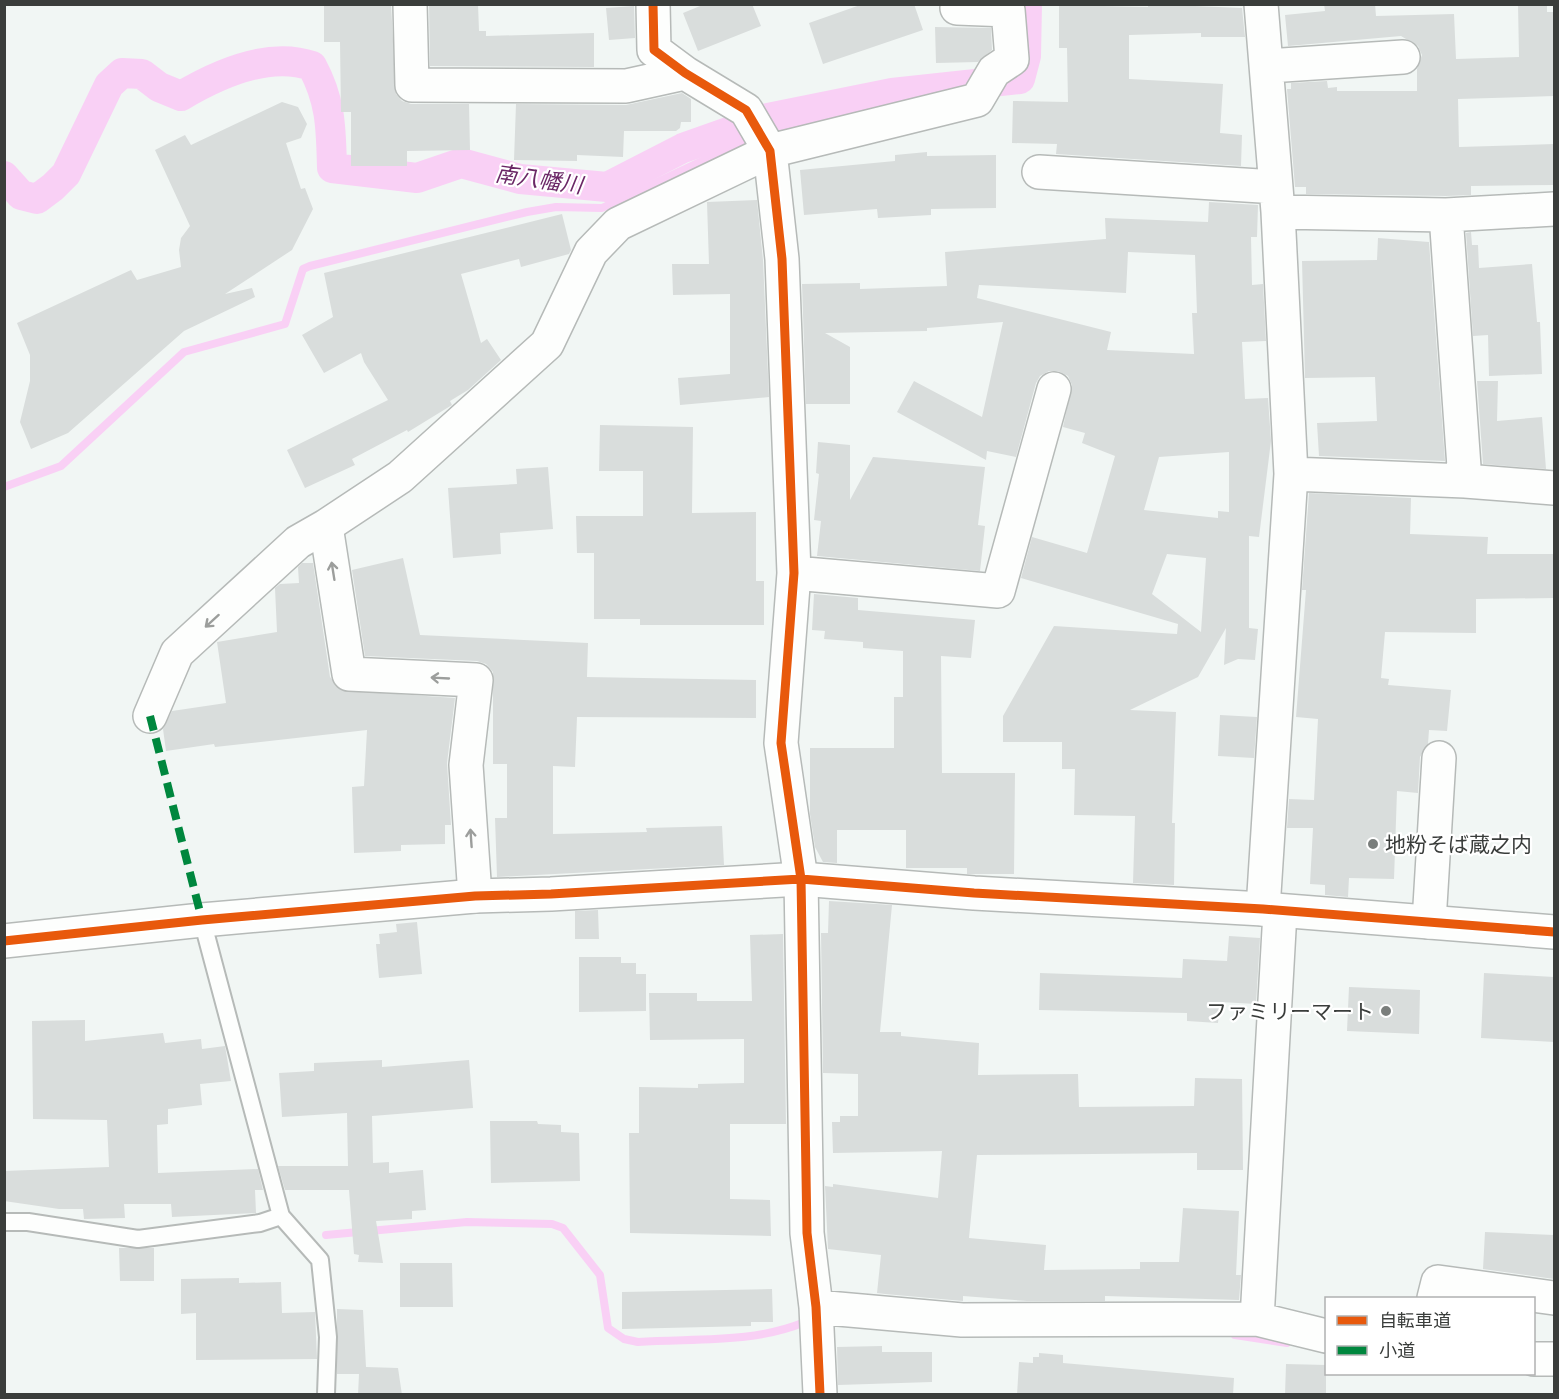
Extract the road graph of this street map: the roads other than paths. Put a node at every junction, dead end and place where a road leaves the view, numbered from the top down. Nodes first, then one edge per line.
1 (410, 4) edge
2 (653, 4) edge
3 (1261, 4) edge
4 (957, 8) dead end
5 (1403, 57) dead end
6 (1268, 66) junction
7 (685, 73) junction
8 (768, 148) junction
9 (1039, 172) dead end
10 (1276, 200) junction
11 (1554, 209) edge
12 (1446, 215) junction
13 (1054, 389) dead end
14 (1291, 474) junction
15 (1465, 481) junction
16 (1554, 488) edge
17 (326, 526) junction
18 (794, 573) junction
19 (150, 716) dead end
20 (1439, 758) dead end
21 (801, 879) junction
22 (475, 896) junction
23 (1271, 910) junction
24 (202, 920) junction
25 (1429, 922) junction
26 (1554, 932) edge
27 (4, 941) edge
28 (280, 1216) junction
29 (4, 1222) edge
30 (1434, 1297) edge
31 (1554, 1298) edge
32 (816, 1307) junction
33 (1257, 1319) junction
34 (1325, 1336) edge
35 (1535, 1359) edge
36 (1554, 1359) edge
37 (326, 1395) edge
38 (820, 1395) edge

1 - 7 street
2 - 7 street
3 - 6 street
4 - 8 street
5 - 6 street
6 - 10 street
7 - 8 street
8 - 17 street
8 - 18 street
9 - 10 street
10 - 12 street
10 - 14 street
11 - 12 street
12 - 15 street
13 - 18 street
14 - 15 street
14 - 23 street
15 - 16 street
17 -> 19 street
22 -> 17 street
18 - 21 street
20 - 25 street
21 - 22 street
21 - 23 street
21 - 32 street
22 - 24 street
23 - 25 street
23 - 33 street
24 - 27 street
24 - 28 lane
25 - 26 street
28 - 29 lane
28 - 37 lane
30 - 31 street
32 - 33 street
32 - 38 street
33 - 34 street
35 - 36 street

